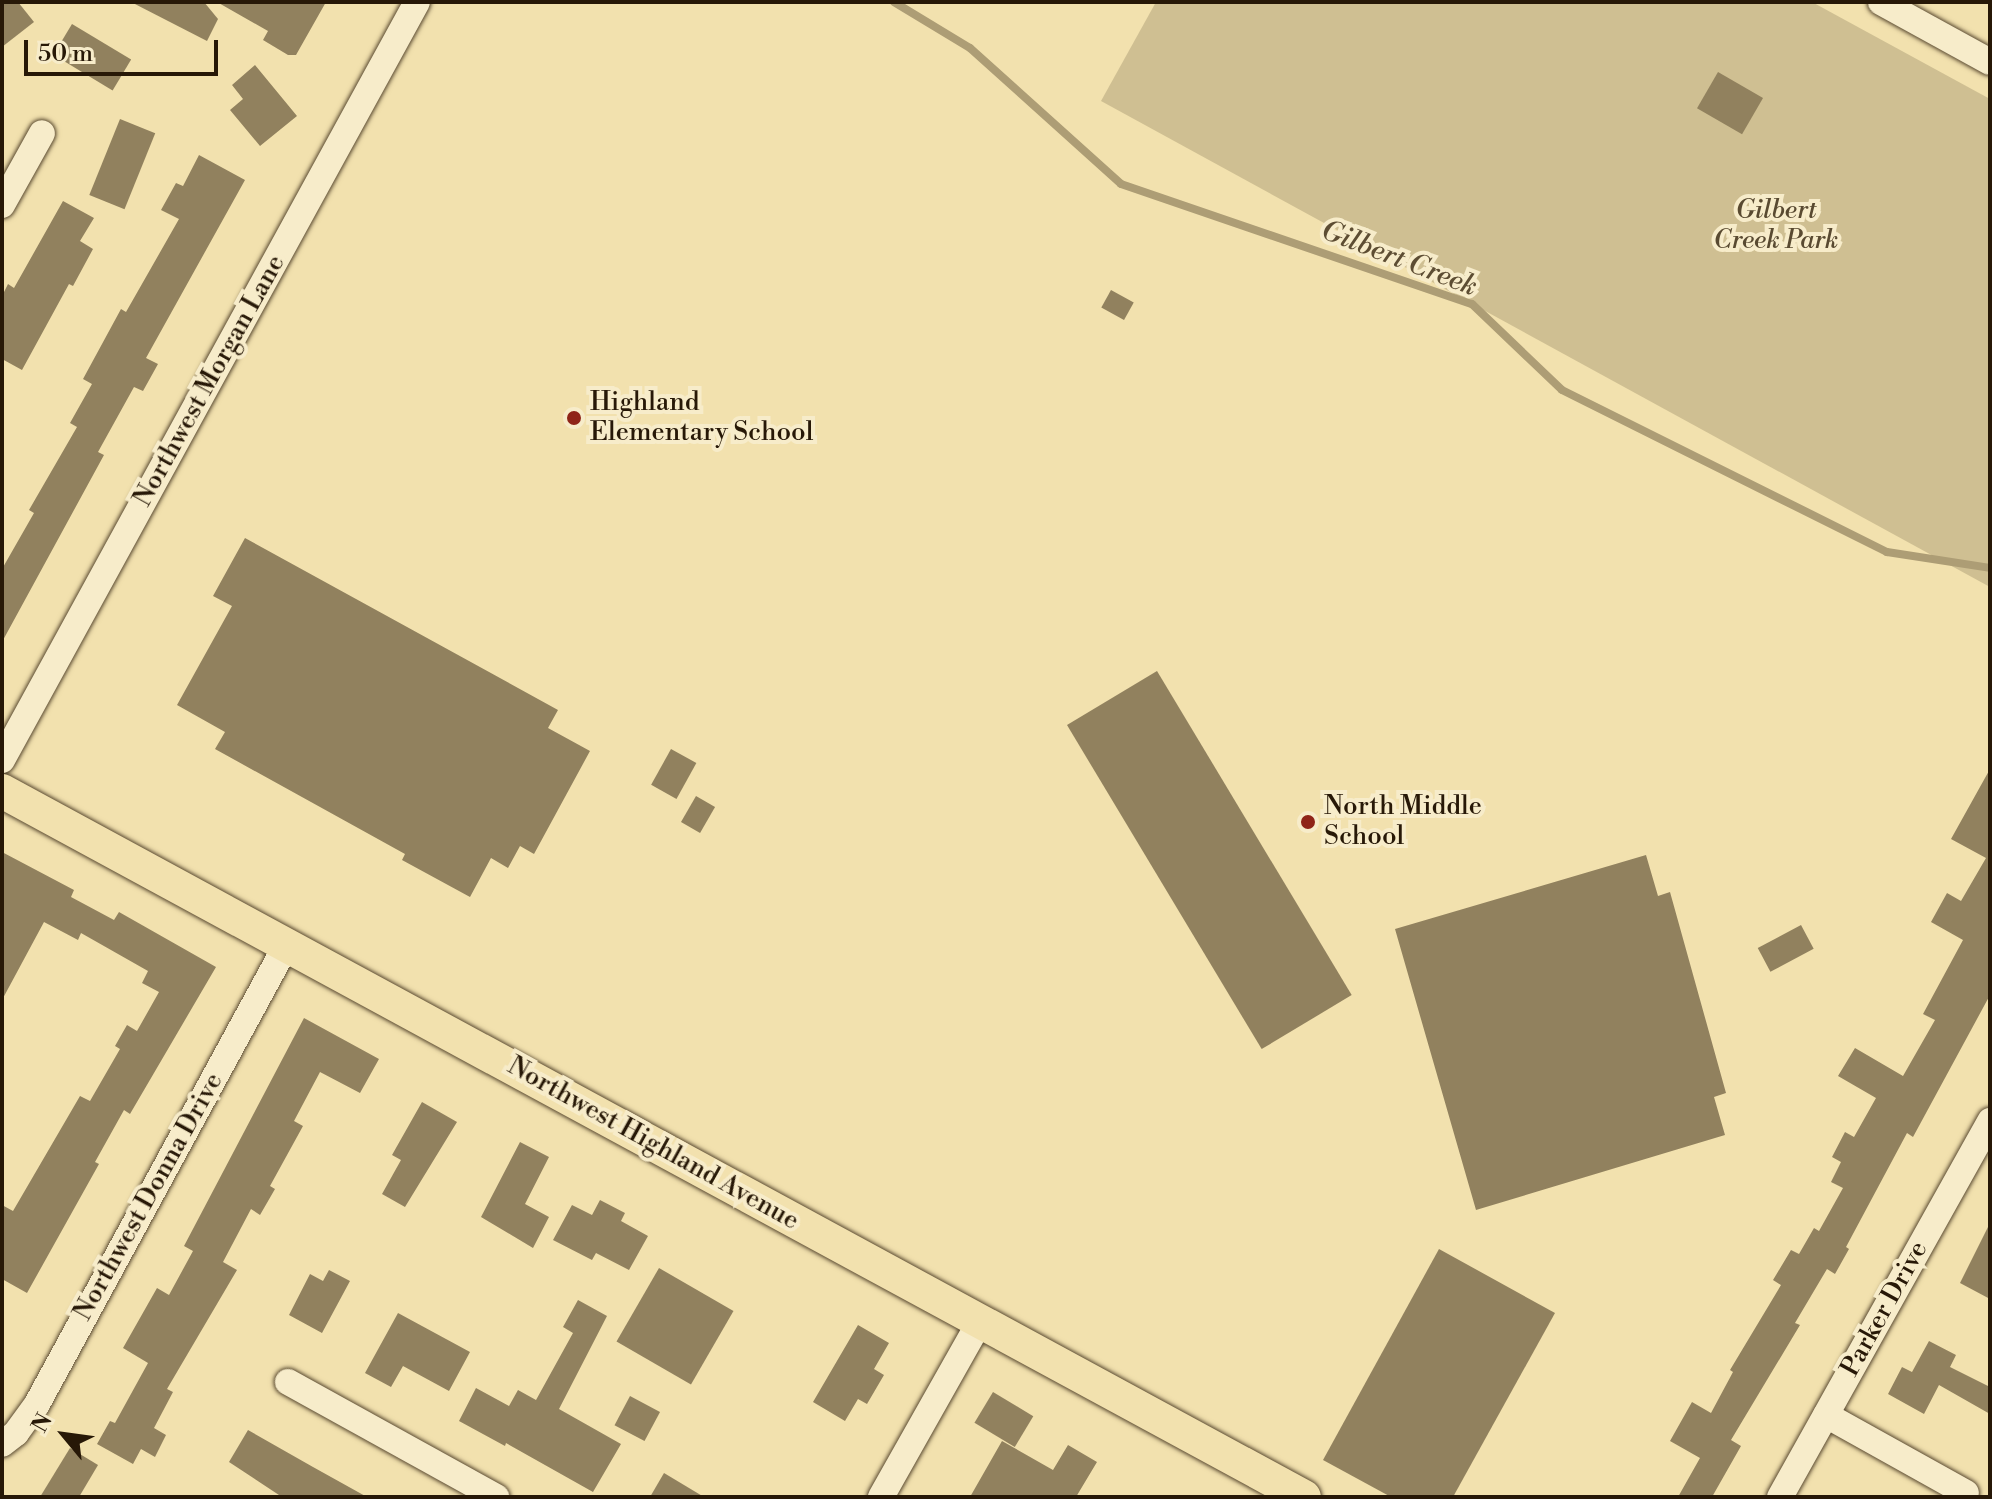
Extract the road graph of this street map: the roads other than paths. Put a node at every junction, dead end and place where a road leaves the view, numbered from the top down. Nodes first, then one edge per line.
1 (417, 2) edge
2 (1881, 2) edge
3 (1986, 50) edge
4 (42, 133) dead end
5 (2, 205) edge
6 (2, 760) edge
7 (2, 791) edge
8 (287, 944) junction
9 (1987, 1134) edge
10 (979, 1323) junction
11 (288, 1382) dead end
12 (1826, 1415) junction
13 (2, 1444) edge
14 (1966, 1493) dead end
15 (496, 1497) edge
16 (881, 1497) edge
17 (1304, 1497) edge
18 (1780, 1497) edge

1 - 6 street, Northwest Morgan Lane
2 - 3 street
4 - 5 street
7 - 8 main road, Northwest Highland Avenue
8 - 10 main road, Northwest Highland Avenue
8 - 13 street, Northwest Donna Drive
9 - 12 street, Parker Drive
10 - 16 street
10 - 17 main road, Northwest Highland Avenue
11 - 15 street
12 - 14 street
12 - 18 street, Parker Drive

